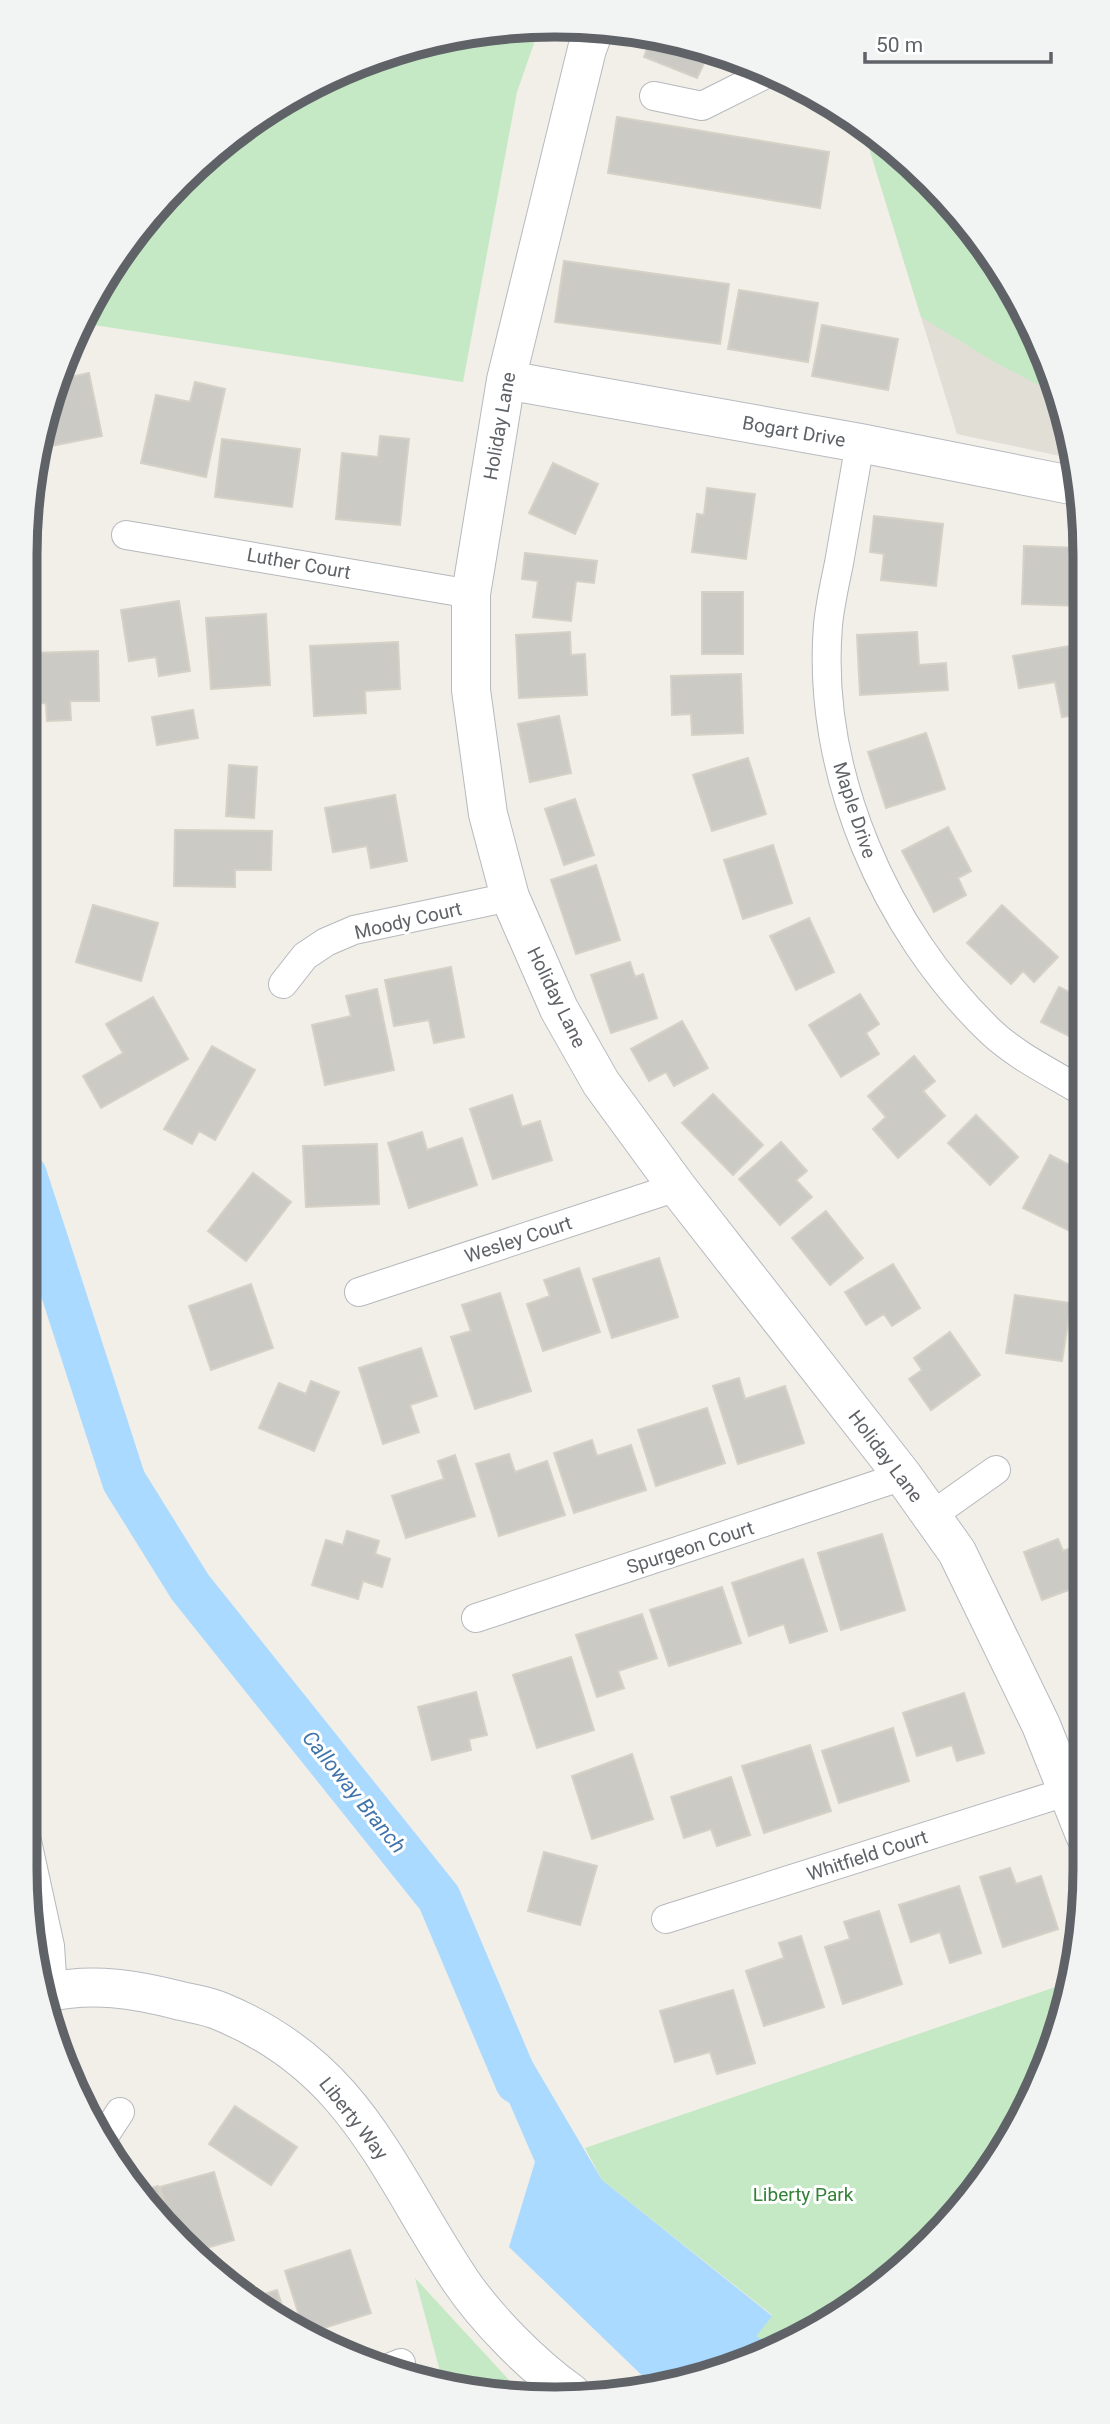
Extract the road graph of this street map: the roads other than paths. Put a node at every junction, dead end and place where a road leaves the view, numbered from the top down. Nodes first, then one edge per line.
1 (592, 38) edge
2 (758, 78) edge
3 (654, 96) dead end
4 (506, 380) junction
5 (860, 443) junction
6 (1068, 484) edge
7 (126, 535) dead end
8 (471, 594) junction
9 (510, 897) junction
10 (283, 984) dead end
11 (1073, 1086) edge
12 (677, 1187) junction
13 (359, 1292) dead end
14 (996, 1470) dead end
15 (903, 1476) junction
16 (931, 1516) junction
17 (476, 1618) dead end
18 (1073, 1797) edge
19 (1073, 1812) edge
20 (38, 1892) edge
21 (666, 1919) dead end
22 (49, 1981) edge
23 (52, 1992) edge
24 (120, 2112) dead end
25 (108, 2131) edge
26 (562, 2387) edge

1 - 4 street, Holiday Lane
2 - 3 street
4 - 5 street, Bogart Drive
4 - 8 street, Holiday Lane
5 - 6 street, Bogart Drive
5 - 11 street, Maple Drive
7 - 8 street, Luther Court
8 - 9 street, Holiday Lane
9 - 10 street, Moody Court
9 - 12 street, Holiday Lane
12 - 13 street, Wesley Court
12 - 15 street, Holiday Lane
14 - 16 street
15 - 16 street, Holiday Lane
15 - 17 street, Spurgeon Court
16 - 18 street, Holiday Lane
19 - 21 street, Whitfield Court
20 - 22 street
23 - 26 street, Liberty Way
24 - 25 street

